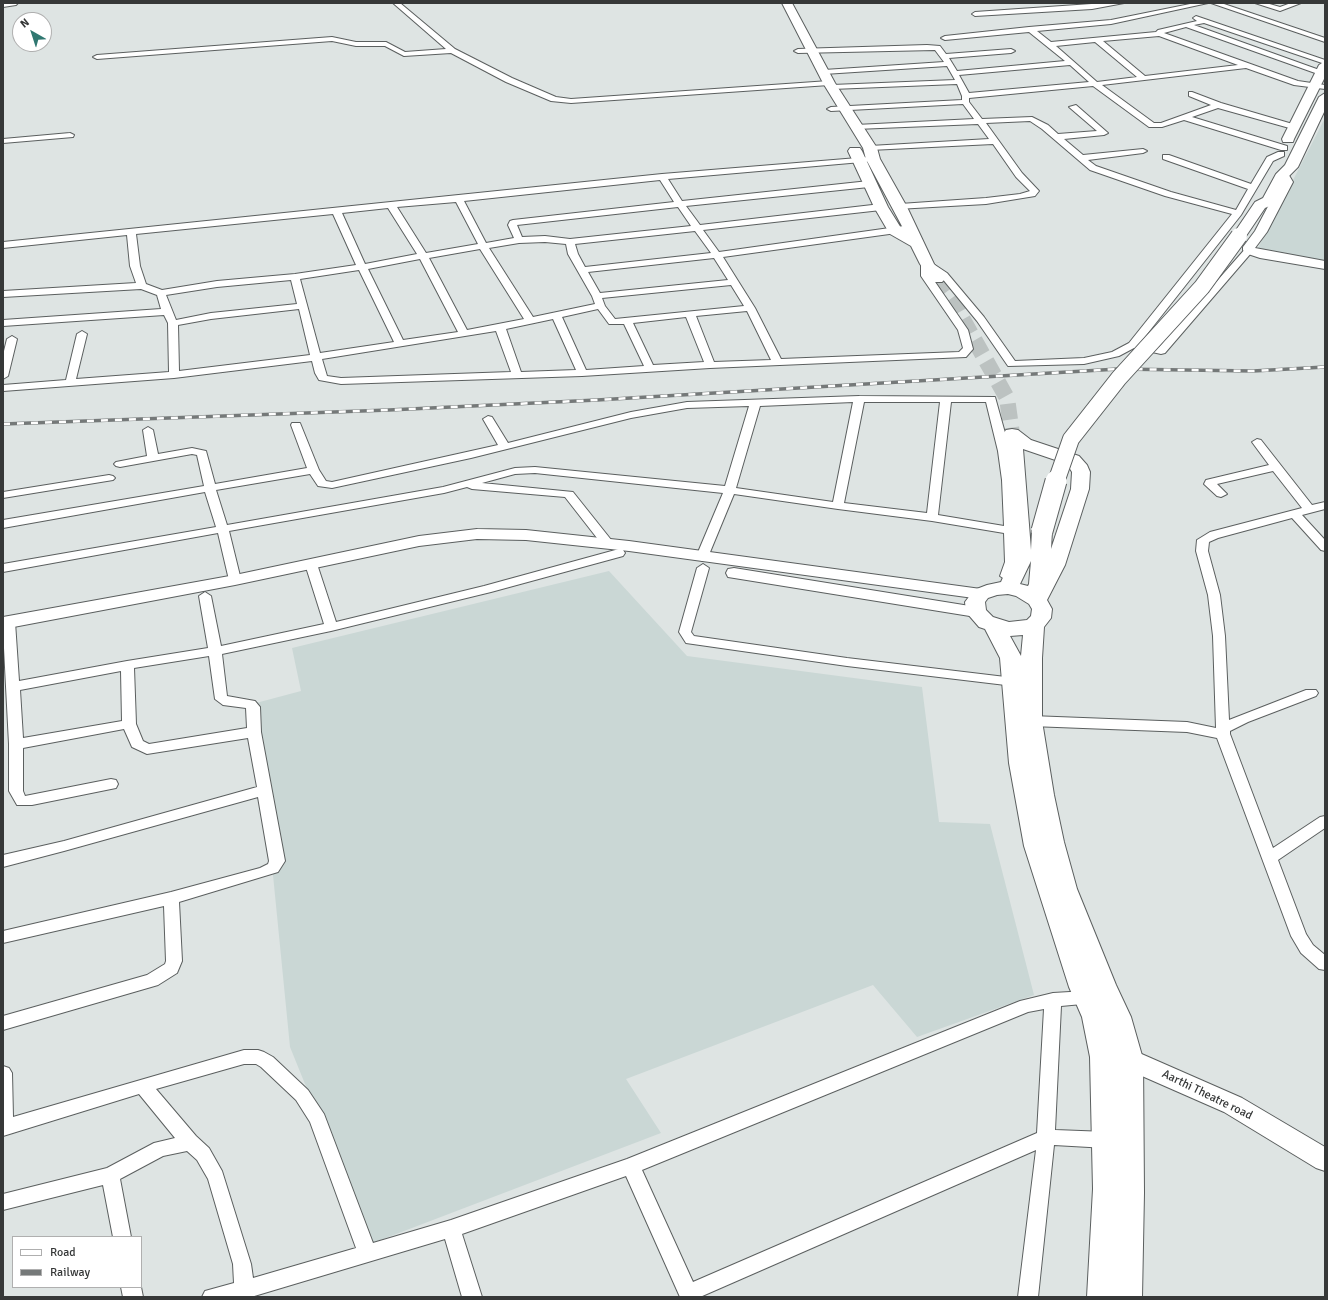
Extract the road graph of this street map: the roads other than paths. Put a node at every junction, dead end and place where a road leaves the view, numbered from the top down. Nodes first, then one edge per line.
1 (12, 3) edge
2 (396, 3) edge
3 (777, 3) edge
4 (787, 3) edge
5 (1011, 3) edge
6 (1056, 3) edge
7 (1121, 3) edge
8 (1205, 3) edge
9 (1214, 3) edge
10 (1258, 3) edge
11 (1298, 3) edge
12 (3, 4) edge
13 (993, 6) dead end
14 (1065, 8) junction
15 (1039, 9) junction
16 (1025, 11) junction
17 (1002, 13) junction
18 (975, 14) dead end
19 (1186, 14) dead end
20 (1204, 21) junction
21 (1087, 24) junction
22 (1186, 25) junction
23 (1064, 26) junction
24 (1027, 29) junction
25 (987, 33) junction
26 (1160, 34) junction
27 (945, 38) dead end
28 (1097, 40) junction
29 (1325, 40) edge
30 (1050, 44) junction
31 (452, 51) junction
32 (798, 51) junction
33 (813, 51) junction
34 (1015, 55) junction
35 (944, 56) junction
36 (97, 57) dead end
37 (1073, 63) junction
38 (947, 64) junction
39 (1246, 66) junction
40 (1324, 66) edge
41 (1030, 67) junction
42 (954, 74) junction
43 (1143, 78) junction
44 (825, 81) junction
45 (960, 82) junction
46 (1096, 84) junction
47 (1320, 86) edge
48 (1049, 88) junction
49 (1192, 94) dead end
50 (1060, 97) dead end
51 (1325, 98) edge
52 (966, 100) junction
53 (1218, 105) junction
54 (1073, 107) dead end
55 (845, 108) junction
56 (834, 115) joint
57 (1184, 117) junction
58 (979, 121) junction
59 (856, 127) junction
60 (1293, 127) junction
61 (70, 135) dead end
62 (1055, 137) junction
63 (848, 140) dead end
64 (3, 141) edge
65 (995, 141) junction
66 (1143, 151) dead end
67 (1283, 151) junction
68 (867, 156) junction
69 (1166, 157) dead end
70 (1080, 158) junction
71 (1283, 174) junction
72 (662, 177) junction
73 (869, 184) junction
74 (1254, 188) junction
75 (459, 198) junction
76 (680, 204) junction
77 (1260, 205) junction
78 (391, 206) junction
79 (881, 207) junction
80 (900, 207) junction
81 (336, 212) junction
82 (1238, 213) junction
83 (911, 228) junction
84 (698, 229) junction
85 (131, 231) junction
86 (895, 231) junction
87 (519, 240) junction
88 (570, 242) junction
89 (916, 243) junction
90 (3, 245) edge
91 (483, 246) junction
92 (1249, 250) junction
93 (717, 255) junction
94 (423, 256) junction
95 (926, 262) junction
96 (1325, 265) edge
97 (362, 267) junction
98 (582, 270) junction
99 (295, 277) junction
100 (937, 279) tunnel mouth
101 (1184, 280) junction
102 (733, 282) junction
103 (142, 286) junction
104 (1217, 287) junction
105 (161, 293) junction
106 (3, 294) edge
107 (597, 296) junction
108 (303, 306) junction
109 (600, 306) junction
110 (750, 308) junction
111 (167, 312) junction
112 (690, 314) junction
113 (556, 315) junction
114 (627, 320) junction
115 (530, 321) junction
116 (3, 323) edge
117 (174, 323) junction
118 (500, 327) junction
119 (82, 334) dead end
120 (464, 334) junction
121 (12, 339) dead end
122 (400, 344) junction
123 (1133, 345) junction
124 (316, 357) junction
125 (777, 362) junction
126 (710, 365) junction
127 (650, 369) junction
128 (582, 373) junction
129 (174, 375) junction
130 (517, 375) junction
131 (3, 376) edge
132 (70, 383) junction
133 (3, 388) edge
134 (859, 399) junction
135 (946, 399) junction
136 (755, 404) junction
137 (488, 419) dead end
138 (296, 425) dead end
139 (148, 430) dead end
140 (1257, 442) dead end
141 (506, 447) junction
142 (153, 458) junction
143 (120, 464) dead end
144 (1274, 467) junction
145 (313, 470) junction
146 (109, 478) dead end
147 (461, 485) junction
148 (210, 489) junction
149 (730, 490) junction
150 (1221, 494) dead end
151 (3, 496) edge
152 (1325, 505) edge
153 (838, 506) junction
154 (1309, 509) junction
155 (1295, 514) junction
156 (932, 517) junction
157 (3, 524) edge
158 (223, 529) junction
159 (1008, 530) junction
160 (1325, 547) edge
161 (614, 548) junction
162 (703, 562) junction
163 (1039, 564) junction
164 (3, 568) edge
165 (313, 568) junction
166 (235, 580) junction
167 (1008, 588) junction
168 (205, 596) junction
169 (1035, 598) junction
170 (984, 611) junction
171 (1034, 625) junction
172 (331, 627) junction
173 (6, 628) edge
174 (215, 651) junction
175 (127, 665) junction
176 (1014, 682) junction
177 (12, 686) junction
178 (1311, 693) dead end
179 (1031, 721) junction
180 (129, 724) junction
181 (1223, 731) junction
182 (254, 732) junction
183 (16, 744) junction
184 (111, 784) dead end
185 (266, 790) junction
186 (1325, 821) edge
187 (1269, 858) junction
188 (3, 861) edge
189 (171, 898) junction
190 (3, 937) edge
191 (1325, 964) edge
192 (1087, 998) junction
193 (1053, 1000) junction
194 (3, 1023) edge
195 (1117, 1058) junction
196 (3, 1073) edge
197 (144, 1086) junction
198 (4, 1128) edge
199 (1046, 1137) junction
200 (1107, 1140) junction
201 (190, 1142) junction
202 (1325, 1160) edge
203 (631, 1166) junction
204 (110, 1175) junction
205 (3, 1202) edge
206 (451, 1229) junction
207 (122, 1236) edge
208 (367, 1253) junction
209 (244, 1290) junction
210 (689, 1295) edge
211 (212, 1297) edge
212 (472, 1297) edge
213 (1028, 1297) edge
214 (1103, 1297) edge
215 (1126, 1297) edge

1 - 12 highway
2 - 31 street
3 - 32 main road
4 - 33 main road
5 - 16 street
6 - 14 street
7 - 14 street
8 - 21 street
9 - 29 street
10 - 11 street
13 - 17 street
14 - 15 street
14 - 21 street
15 - 16 street
15 - 23 street
16 - 17 street
17 - 18 street
17 - 24 street
19 - 20 street
20 - 22 street
20 - 40 street
21 - 23 street
22 - 26 street
22 - 40 street
23 - 24 street
24 - 25 street
24 - 30 street
25 - 27 street
25 - 34 street
26 - 28 street
26 - 39 street
28 - 30 street
28 - 43 street
30 - 37 street
31 - 36 street
31 - 44 street
32 - 33 street
32 - 44 main road
33 - 35 street
33 - 44 main road
34 - 35 street
34 - 41 street
35 - 38 street
37 - 41 street
37 - 46 street
38 - 42 street
38 - 44 street
39 - 43 street
39 - 47 street
40 - 47 main road
41 - 42 street
42 - 45 street
43 - 46 street
44 - 45 street
44 - 55 main road
44 - 56 main road
45 - 52 street
46 - 48 street
46 - 57 street
47 - 60 main road
48 - 50 street
48 - 52 street
49 - 53 street
51 - 71 main road
52 - 55 street
52 - 58 street
53 - 57 street
53 - 60 street
54 - 62 street
55 - 56 street
55 - 59 main road
57 - 67 street
58 - 59 street
58 - 62 street
58 - 65 street
59 - 68 main road
60 - 67 main road
61 - 64 street
62 - 70 street
63 - 68 main road
65 - 68 street
65 - 80 street
66 - 70 street
67 - 74 street
67 - 77 main road
68 - 72 street
68 - 73 main road
68 - 80 main road
69 - 74 street
70 - 82 street
71 - 77 main road
71 - 92 main road
72 - 75 street
72 - 76 street
73 - 76 street
73 - 79 main road
74 - 82 street
75 - 78 street
75 - 91 street
76 - 84 street
76 - 87 street
77 - 163 main road, bridge
78 - 81 street
78 - 94 street
79 - 84 street
79 - 86 main road
80 - 83 main road
81 - 85 street
81 - 97 street
82 - 101 street
83 - 86 street
83 - 89 main road
84 - 88 street
84 - 93 street
85 - 90 street
85 - 103 street
86 - 89 main road
86 - 93 street
87 - 88 street
87 - 91 street
88 - 98 street
89 - 95 main road
91 - 94 street
91 - 115 street
92 - 96 main road
92 - 104 street
93 - 98 street
93 - 102 street
94 - 97 street
94 - 120 street
95 - 100 main road
95 - 123 street
95 - 125 street
97 - 99 street
97 - 122 street
98 - 107 street
99 - 105 street
99 - 108 street
101 - 104 street
101 - 123 street
102 - 107 street
102 - 110 street
103 - 105 street
103 - 106 street
104 - 123 street
105 - 111 street
107 - 109 street
108 - 117 street
108 - 124 street
109 - 113 street
109 - 114 street
110 - 112 street
110 - 125 street
111 - 116 street
111 - 117 street
112 - 114 street
112 - 126 street
113 - 115 street
113 - 128 street
114 - 127 street
115 - 118 street
117 - 129 street
118 - 120 street
118 - 130 street
119 - 132 street
120 - 122 street
121 - 131 street
122 - 124 street
124 - 129 street
124 - 130 street
125 - 126 street
126 - 127 street
127 - 128 street
128 - 130 street
129 - 132 street
132 - 133 street
134 - 135 street
134 - 136 street
134 - 153 street
135 - 156 street
135 - 159 street
136 - 141 street
136 - 149 street
137 - 141 street
138 - 145 street
139 - 142 street
140 - 144 street
141 - 145 street
142 - 143 street
142 - 148 street
144 - 150 street
144 - 154 street
145 - 148 street
146 - 151 street
147 - 149 street
147 - 158 street
147 - 161 street
148 - 157 street
148 - 158 street
149 - 153 street
149 - 162 street
152 - 154 street
153 - 156 street
154 - 155 street
155 - 160 street
155 - 181 street
156 - 159 street
158 - 164 street
158 - 166 street
159 - 167 street
161 - 162 main road
161 - 165 main road
161 - 172 street
162 - 170 main road
162 - 176 street
163 - 167 main road
163 - 169 main road
165 - 166 main road
165 - 168 main road
165 - 172 street
166 - 173 main road
167 - 169 main road
167 - 169 main road
167 - 170 main road
168 - 173 main road
168 - 174 street
169 - 171 main road
170 - 171 main road
170 - 176 main road
171 - 179 main road
172 - 174 street
173 - 177 street
174 - 175 street
174 - 182 street
175 - 177 street
175 - 180 street
176 - 192 main road
177 - 183 street
178 - 181 street
179 - 181 street
179 - 195 main road
180 - 182 street
180 - 183 street
181 - 187 street
182 - 185 street
183 - 184 street
185 - 188 street
185 - 189 street
186 - 187 street
187 - 191 street
189 - 190 street
189 - 194 street
192 - 193 street
192 - 195 main road
193 - 199 street
193 - 203 street
195 - 200 main road
195 - 202 main road, Aarthi Theatre road
195 - 215 main road
196 - 198 street
197 - 198 street
197 - 201 street
197 - 208 street
199 - 200 street
199 - 210 street
199 - 213 street
200 - 214 main road
201 - 204 street
201 - 209 street
203 - 206 street
203 - 210 street
204 - 205 street
204 - 207 street
206 - 208 street
206 - 212 street
208 - 209 street
209 - 211 street

